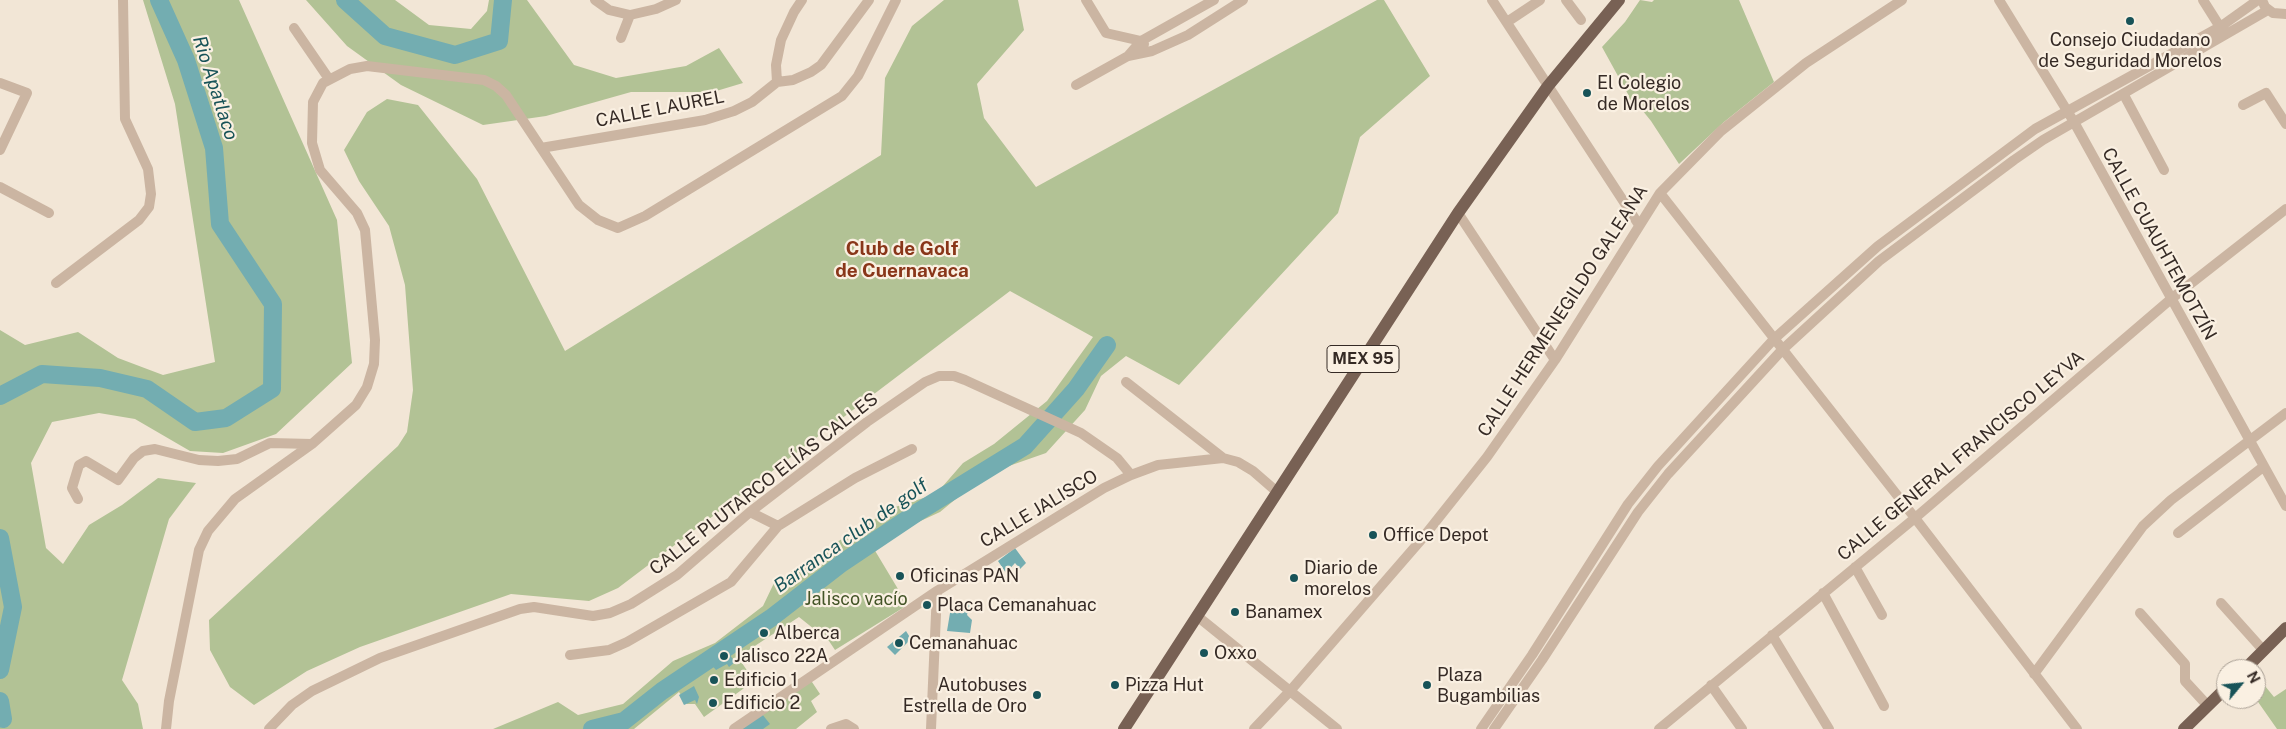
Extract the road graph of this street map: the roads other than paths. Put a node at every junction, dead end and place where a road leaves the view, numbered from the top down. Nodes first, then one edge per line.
1 (123, 0) edge
2 (595, 0) edge
3 (676, 0) edge
4 (802, 0) edge
5 (869, 0) edge
6 (896, 0) edge
7 (1086, 0) edge
8 (1214, 0) edge
9 (1243, 0) edge
10 (1492, 0) edge
11 (1540, 0) edge
12 (1566, 0) edge
13 (1619, 0) edge
14 (1902, 0) edge
15 (1999, 0) edge
16 (2203, 0) edge
17 (2258, 0) edge
18 (2262, 0) edge
19 (2268, 10) junction
20 (2286, 14) edge
21 (630, 15) junction
22 (1581, 20) dead end
23 (1507, 22) junction
24 (2220, 27) junction
25 (294, 28) dead end
26 (622, 38) dead end
27 (1141, 41) junction
28 (1152, 51) junction
29 (1128, 56) junction
30 (329, 79) junction
31 (777, 82) junction
32 (0, 83) edge
33 (1076, 85) dead end
34 (1548, 86) junction
35 (2124, 95) junction
36 (2243, 105) dead end
37 (2068, 110) junction
38 (2074, 122) junction
39 (2286, 124) edge
40 (541, 148) junction
41 (0, 150) edge
42 (2164, 170) dead end
43 (0, 187) edge
44 (1660, 193) junction
45 (2286, 210) edge
46 (48, 212) dead end
47 (1458, 213) junction
48 (1639, 225) junction
49 (56, 283) dead end
50 (2171, 299) junction
51 (1774, 339) junction
52 (1782, 350) junction
53 (1555, 360) junction
54 (1126, 382) dead end
55 (2286, 413) edge
56 (2248, 440) junction
57 (312, 444) junction
58 (912, 449) dead end
59 (1223, 458) junction
60 (2263, 467) junction
61 (1130, 474) junction
62 (1276, 491) junction
63 (78, 499) dead end
64 (1628, 504) junction
65 (2286, 506) edge
66 (750, 512) junction
67 (1638, 512) junction
68 (1915, 518) junction
69 (778, 526) junction
70 (2178, 533) dead end
71 (1856, 567) junction
72 (937, 591) junction
73 (1823, 593) junction
74 (2221, 603) dead end
75 (2140, 613) dead end
76 (1882, 615) dead end
77 (1196, 616) junction
78 (2286, 628) edge
79 (1772, 635) junction
80 (2264, 651) junction
81 (570, 655) dead end
82 (2256, 659) edge
83 (2034, 674) junction
84 (1711, 685) junction
85 (1290, 691) junction
86 (2216, 698) edge
87 (1884, 706) dead end
88 (2208, 706) junction
89 (850, 726) edge
90 (166, 729) edge
91 (269, 729) edge
92 (734, 729) edge
93 (831, 729) edge
94 (931, 729) edge
95 (1124, 729) edge
96 (1254, 729) edge
97 (1337, 729) edge
98 (1481, 729) edge
99 (1494, 729) edge
100 (1659, 729) edge
101 (1742, 729) edge
102 (1829, 729) edge
103 (2077, 729) edge
104 (2184, 729) edge

1 - 49 street
2 - 21 street
3 - 21 street
4 - 31 street
5 - 31 street, CALLE LAUREL
6 - 40 street
7 - 27 street
8 - 27 street
9 - 28 street
10 - 23 street
11 - 23 street
12 - 22 street
13 - 34 main road, MEX 95
14 - 44 street, CALLE HERMENEGILDO GALEANA
15 - 37 street, CALLE CUAUHTEMOTZÍN
16 - 24 street
17 - 24 street
18 - 19 street
19 - 20 street
19 - 35 street
21 - 26 street
23 - 34 street
24 - 37 street
25 - 30 street
27 - 28 street
27 - 29 street
28 - 29 street
29 - 33 street
30 - 40 street
30 - 57 street
31 - 40 street, CALLE LAUREL
32 - 41 street
34 - 47 main road, MEX 95
34 - 48 street
35 - 38 street
35 - 42 street
36 - 39 street
37 - 38 street, CALLE CUAUHTEMOTZÍN
37 - 51 street
38 - 50 street, CALLE CUAUHTEMOTZÍN
38 - 52 street
43 - 46 street
44 - 48 street, CALLE HERMENEGILDO GALEANA
44 - 51 street
45 - 50 street, CALLE GENERAL FRANCISCO LEYVA
47 - 53 street
47 - 62 main road, MEX 95
48 - 53 street, CALLE HERMENEGILDO GALEANA
50 - 56 street, CALLE CUAUHTEMOTZÍN
50 - 68 street, CALLE GENERAL FRANCISCO LEYVA
51 - 52 street
51 - 64 street
52 - 67 street
52 - 68 street
53 - 85 street, CALLE HERMENEGILDO GALEANA
54 - 59 street
55 - 56 street
56 - 60 street, CALLE CUAUHTEMOTZÍN
56 - 83 street
57 - 63 street
57 - 90 street
58 - 69 street
59 - 61 street, CALLE JALISCO
59 - 62 street, CALLE JALISCO
60 - 65 street, CALLE CUAUHTEMOTZÍN
60 - 70 street
61 - 66 street, CALLE PLUTARCO ELÍAS CALLES
61 - 72 street, CALLE JALISCO
62 - 77 main road, MEX 95
64 - 67 street
64 - 98 street
66 - 69 street
66 - 91 street, CALLE PLUTARCO ELÍAS CALLES
67 - 99 street
68 - 71 street, CALLE GENERAL FRANCISCO LEYVA
68 - 83 street
69 - 81 street
71 - 73 street, CALLE GENERAL FRANCISCO LEYVA
71 - 76 street
72 - 92 street, CALLE JALISCO
72 - 94 street
73 - 79 street, CALLE GENERAL FRANCISCO LEYVA
73 - 87 street
74 - 80 street
75 - 88 street
77 - 85 street
77 - 95 main road, MEX 95
78 - 80 main road
79 - 84 street, CALLE GENERAL FRANCISCO LEYVA
79 - 102 street
80 - 82 main road
83 - 103 street
84 - 100 street, CALLE GENERAL FRANCISCO LEYVA
84 - 101 street
85 - 96 street, CALLE HERMENEGILDO GALEANA
85 - 97 street
86 - 88 main road
88 - 104 main road
89 - 93 street

